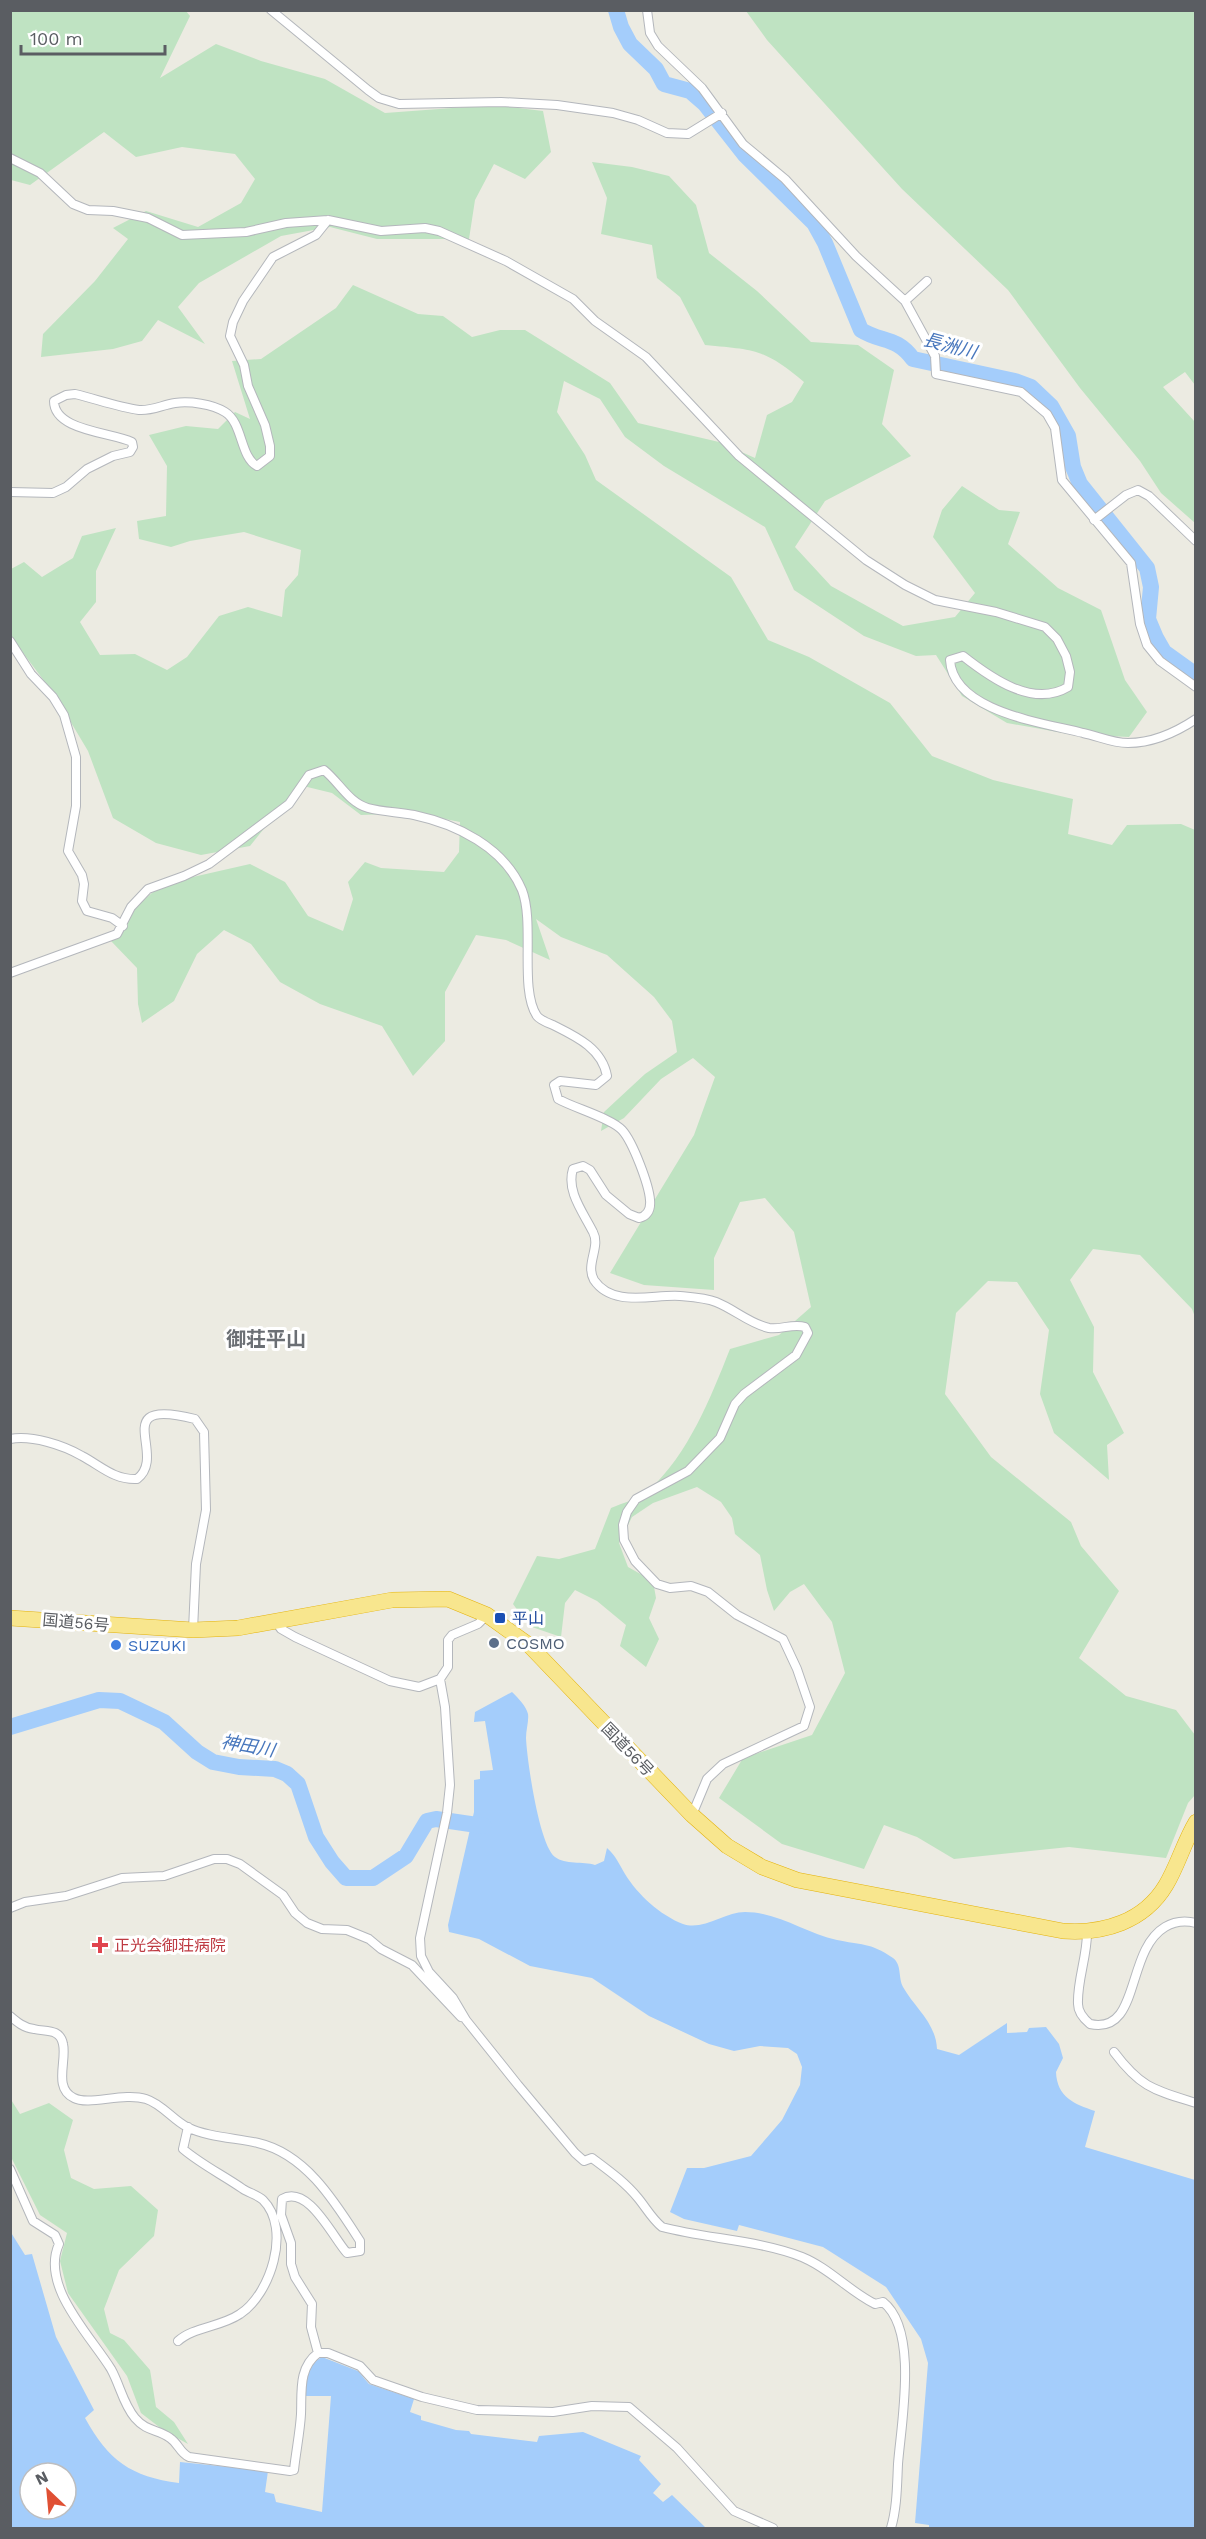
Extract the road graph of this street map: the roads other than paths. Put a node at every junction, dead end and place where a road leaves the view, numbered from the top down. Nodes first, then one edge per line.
1 (271, 10) edge
2 (647, 10) edge
3 (722, 113) junction
4 (10, 158) edge
5 (328, 220) junction
6 (927, 281) dead end
7 (905, 301) junction
8 (10, 492) edge
9 (1094, 520) junction
10 (1196, 541) edge
11 (10, 641) edge
12 (1196, 687) edge
13 (1196, 719) edge
14 (123, 926) junction
15 (10, 973) edge
16 (10, 1439) edge
17 (487, 1615) junction
18 (10, 1618) edge
19 (276, 1622) junction
20 (193, 1630) junction
21 (440, 1679) junction
22 (692, 1815) junction
23 (1196, 1822) edge
24 (10, 1908) edge
25 (1196, 1923) edge
26 (1087, 1933) junction
27 (10, 2016) edge
28 (466, 2020) junction
29 (1114, 2052) dead end
30 (1196, 2103) edge
31 (188, 2127) junction
32 (10, 2169) edge
33 (178, 2341) dead end
34 (318, 2353) junction
35 (773, 2529) edge
36 (891, 2529) edge

1 - 3 street
2 - 3 street
3 - 7 street
4 - 5 street
5 - 8 street
5 - 13 street
6 - 7 street
7 - 9 street
9 - 10 street
9 - 12 street
11 - 14 street
14 - 15 street
14 - 22 street
16 - 20 street
17 - 19 highway, 国道56号
17 - 21 street
17 - 22 highway, 国道56号
18 - 20 highway, 国道56号
19 - 20 highway, 国道56号
19 - 21 street
21 - 28 street
22 - 26 highway, 国道56号
23 - 26 highway, 国道56号
24 - 28 street
25 - 26 street
27 - 31 street
28 - 36 street
29 - 30 street
31 - 33 street
31 - 34 street
32 - 34 street
34 - 35 street

